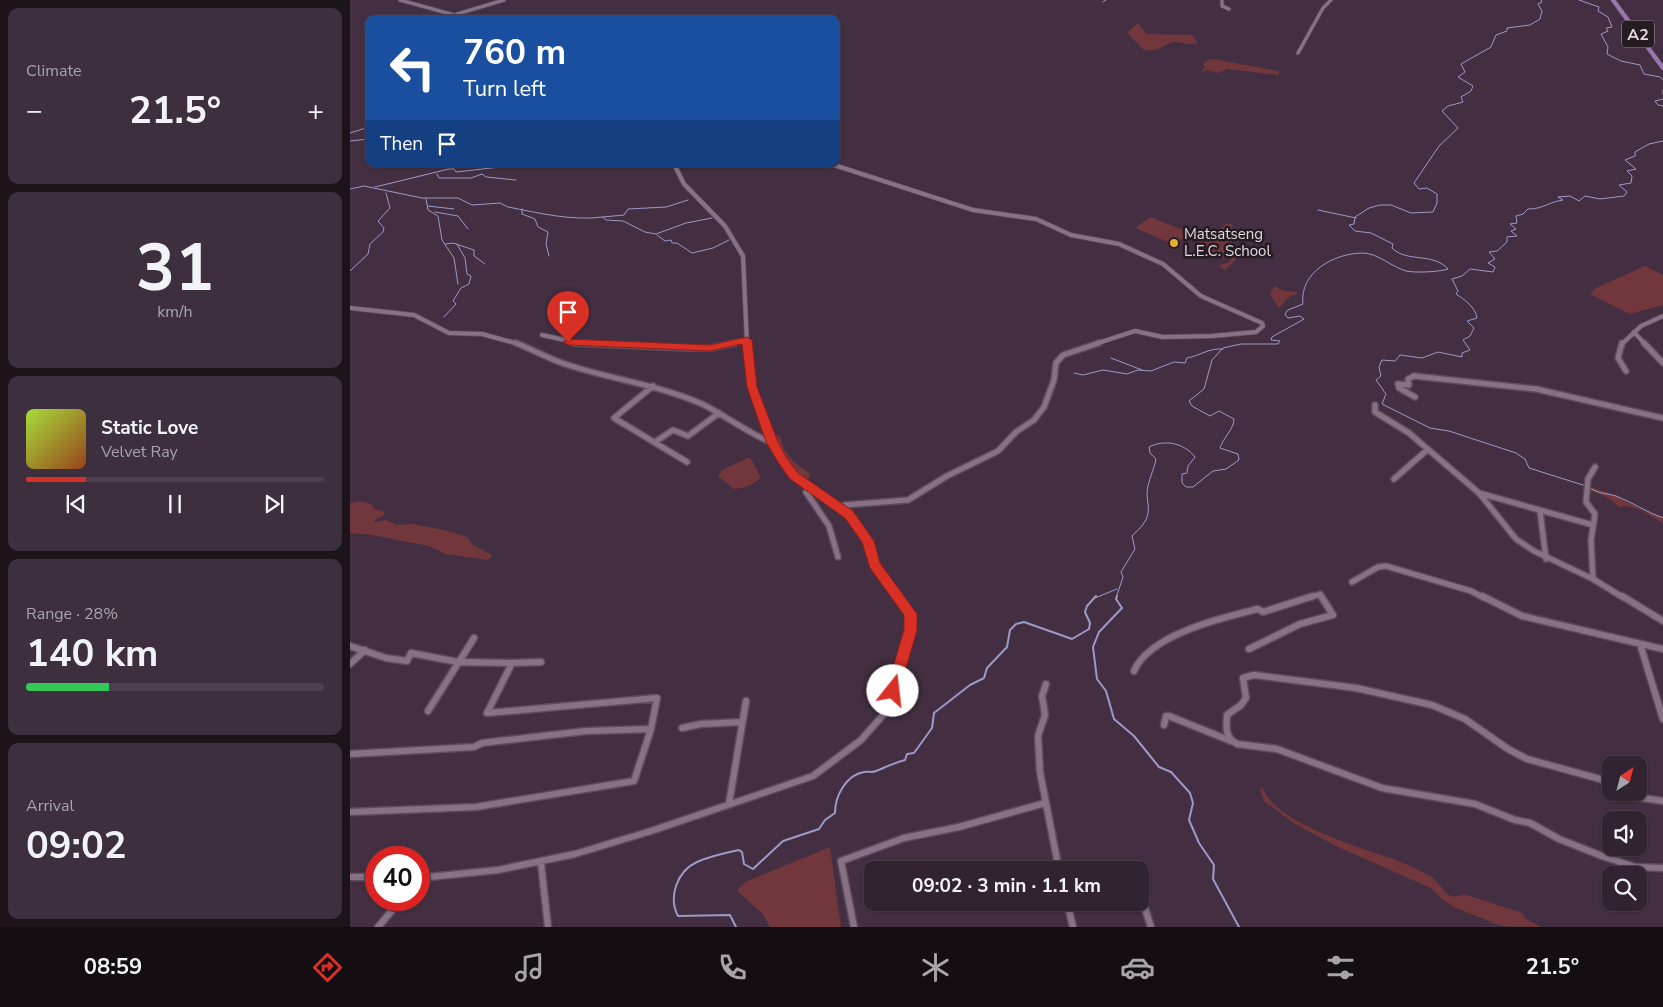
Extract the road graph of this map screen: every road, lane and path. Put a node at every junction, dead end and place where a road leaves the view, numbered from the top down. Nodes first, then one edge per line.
1 (400, 0) edge
2 (504, 0) edge
3 (1222, 0) edge
4 (1331, 0) edge
5 (1613, 0) edge
6 (1229, 9) dead end
7 (456, 15) joint
8 (1298, 53) dead end
9 (1663, 68) edge
10 (675, 167) edge
11 (840, 167) edge
12 (350, 308) edge
13 (1663, 316) edge
14 (1634, 332) junction
15 (542, 335) dead end
16 (747, 340) junction
17 (1663, 363) edge
18 (1626, 371) dead end
19 (653, 386) junction
20 (1415, 397) dead end
21 (1375, 405) dead end
22 (719, 413) junction
23 (1663, 418) edge
24 (655, 442) junction
25 (772, 442) junction
26 (1427, 450) junction
27 (687, 462) dead end
28 (1595, 467) dead end
29 (1394, 479) dead end
30 (810, 488) junction
31 (1479, 493) junction
32 (840, 508) junction
33 (1540, 511) junction
34 (1593, 525) junction
35 (838, 557) dead end
36 (1546, 558) junction
37 (1593, 579) junction
38 (1352, 582) dead end
39 (1663, 621) edge
40 (474, 638) dead end
41 (1640, 644) junction
42 (350, 646) edge
43 (1248, 649) dead end
44 (1663, 649) edge
45 (365, 650) junction
46 (458, 662) junction
47 (541, 662) dead end
48 (512, 663) junction
49 (350, 664) edge
50 (1134, 671) dead end
51 (1046, 684) dead end
52 (1660, 695) edge
53 (746, 701) dead end
54 (428, 711) dead end
55 (1663, 719) edge
56 (742, 722) junction
57 (1164, 725) dead end
58 (682, 728) dead end
59 (651, 729) junction
60 (1231, 741) junction
61 (350, 754) edge
62 (1602, 780) edge
63 (1648, 799) edge
64 (1663, 801) edge
65 (1045, 803) junction
66 (729, 804) junction
67 (350, 812) edge
68 (1057, 861) edge
69 (541, 863) junction
70 (1663, 868) edge
71 (350, 877) edge
72 (365, 877) edge
73 (430, 877) edge
74 (392, 911) edge
75 (1069, 911) edge
76 (1146, 911) edge
77 (378, 927) edge
78 (548, 927) edge
79 (854, 927) edge
80 (1073, 927) edge
81 (1151, 927) edge

1 - 7 street
2 - 7 street
3 - 6 street
4 - 8 street
5 - 9 main road, A2
10 - 16 street
11 - 32 street
12 - 19 street
13 - 14 street
14 - 17 street
14 - 18 street
15 - 16 street
16 - 25 street
19 - 22 street
19 - 24 street
20 - 23 street
21 - 26 street
22 - 24 street
22 - 25 street
24 - 27 street
25 - 30 street
26 - 29 street
26 - 31 street
28 - 34 street
30 - 32 street
30 - 35 street
31 - 33 street
31 - 36 street
32 - 66 street
33 - 34 street
33 - 36 street
34 - 37 street
36 - 37 street
37 - 39 street
38 - 41 street
40 - 46 street
41 - 44 street
41 - 52 street
42 - 45 street
43 - 50 street
45 - 46 street
45 - 49 street
46 - 48 street
46 - 54 street
47 - 48 street
48 - 59 street
51 - 65 street
52 - 55 street
53 - 56 street
56 - 58 street
56 - 66 street
57 - 60 street
59 - 61 street
59 - 67 street
60 - 62 street
60 - 70 street
63 - 64 street
65 - 68 street
65 - 79 street
66 - 69 street
69 - 73 street
69 - 78 street
71 - 72 street
74 - 77 street
75 - 80 street
76 - 81 street

